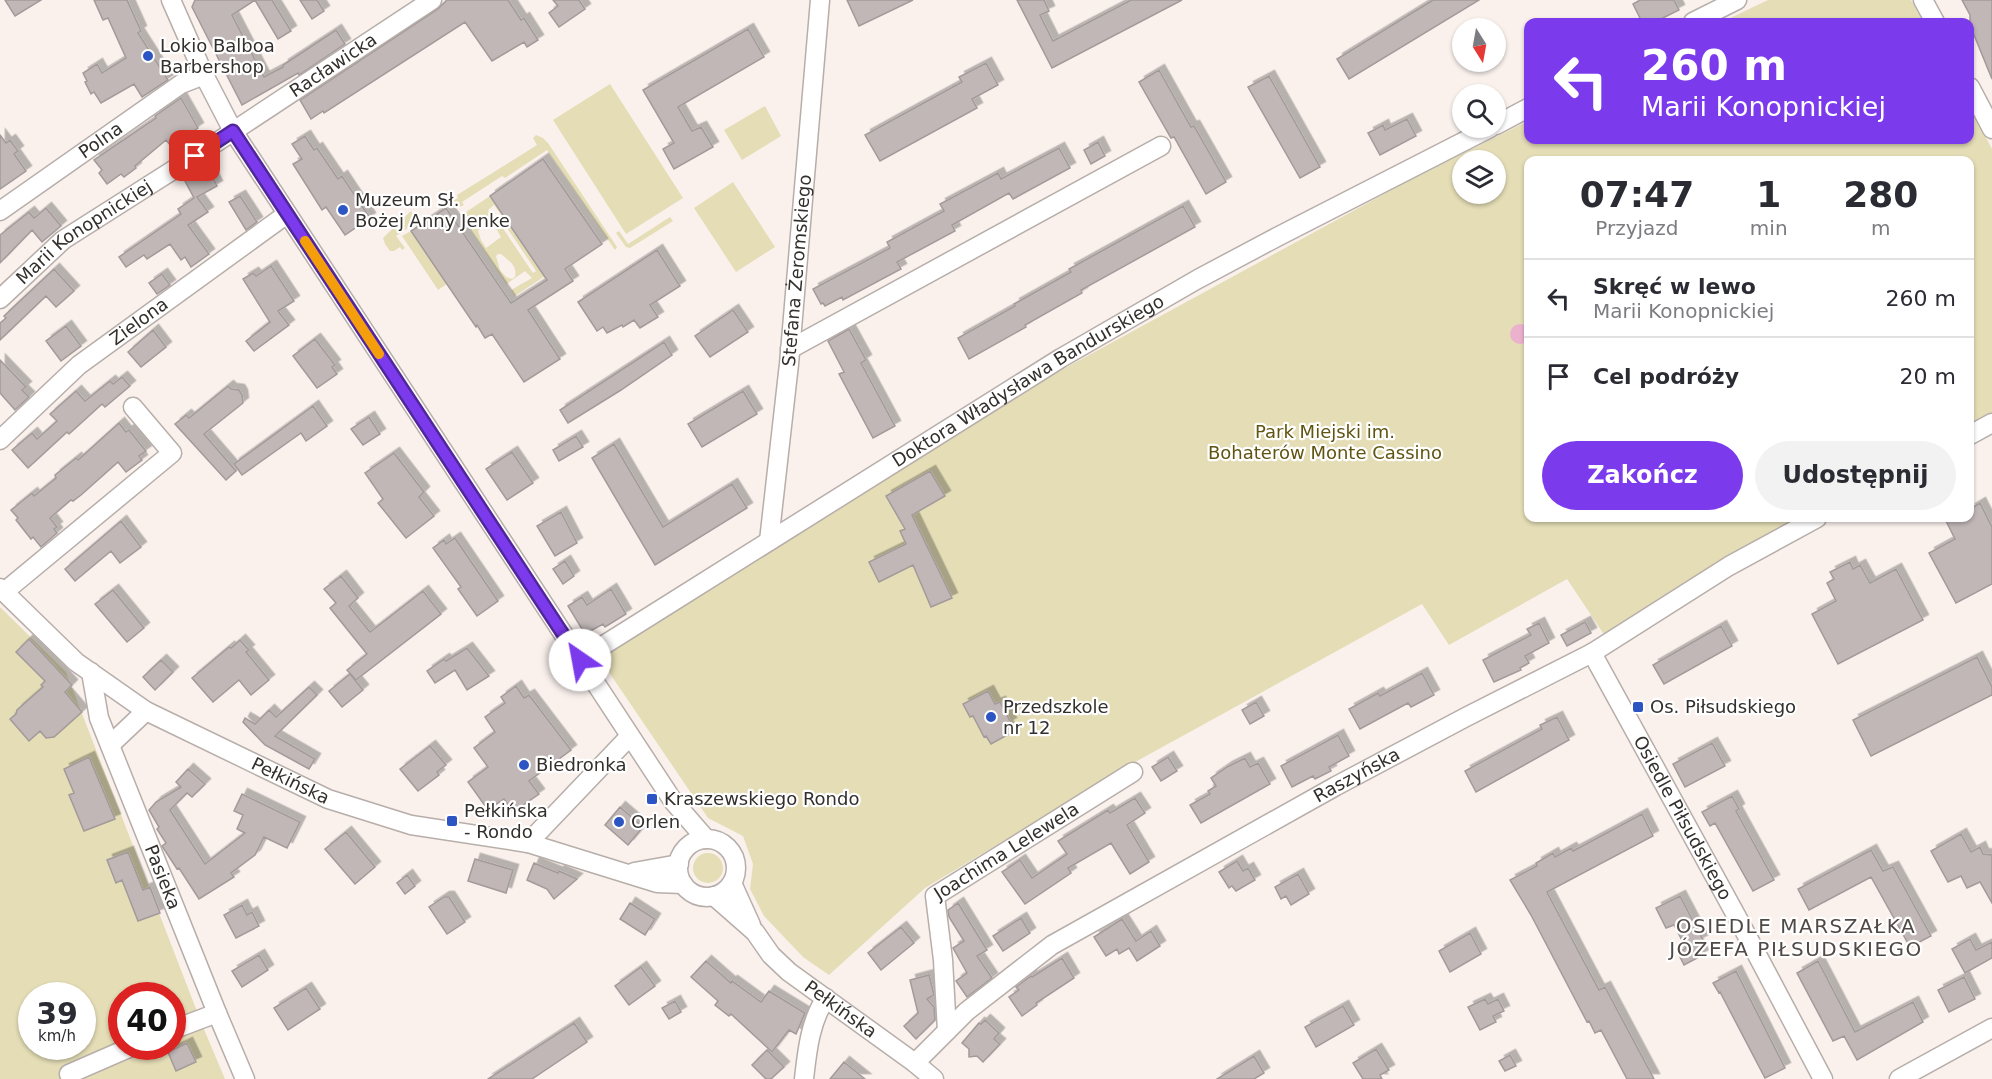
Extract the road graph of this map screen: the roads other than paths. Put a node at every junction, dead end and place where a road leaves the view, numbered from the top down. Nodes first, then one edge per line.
1 (171, 0) edge
2 (432, 0) edge
3 (820, 0) edge
4 (1737, 0) edge
5 (1923, 0) edge
6 (1701, 18) edge
7 (1933, 18) edge
8 (204, 75) junction
9 (1974, 95) edge
10 (1524, 110) edge
11 (1506, 120) edge
12 (1992, 129) edge
13 (233, 131) junction
14 (1471, 138) edge
15 (1161, 146) dead end
16 (0, 211) edge
17 (287, 214) junction
18 (0, 299) edge
19 (790, 349) junction
20 (133, 407) dead end
21 (1992, 423) edge
22 (1974, 433) edge
23 (0, 440) edge
24 (1810, 522) edge
25 (770, 541) junction
26 (2, 590) edge
27 (1592, 653) junction
28 (580, 660) junction
29 (91, 672) junction
30 (146, 711) junction
31 (630, 736) junction
32 (110, 745) junction
33 (1133, 771) dead end
34 (673, 801) junction
35 (706, 839) junction
36 (528, 843) junction
37 (688, 846) junction
38 (679, 864) junction
39 (629, 873) junction
40 (683, 884) junction
41 (732, 884) junction
42 (714, 896) junction
43 (754, 932) junction
44 (826, 998) junction
45 (217, 1013) junction
46 (186, 1025) edge
47 (1992, 1028) edge
48 (947, 1031) junction
49 (108, 1057) edge
50 (915, 1063) junction
51 (69, 1074) dead end
52 (245, 1079) edge
53 (804, 1079) edge
54 (934, 1079) edge
55 (1823, 1079) edge
56 (1899, 1079) edge

1 - 8 street
2 - 13 street, Racławicka
3 - 19 street, Stefana Żeromskiego
4 - 6 street
5 - 7 street
8 - 13 street
8 - 16 street, Polna
9 - 12 street
10 - 11 street
13 - 17 street
13 - 18 street, Marii Konopnickiej
14 - 25 street, Doktora Władysława Bandurskiego
15 - 19 street
17 - 23 street, Zielona
17 - 28 street
19 - 25 street, Stefana Żeromskiego
20 - 26 street
21 - 22 street
24 - 27 street, Raszyńska
25 - 28 street, Doktora Władysława Bandurskiego
26 - 29 street, Pełkińska
27 - 48 street, Raszyńska
27 - 55 street, Osiedle Piłsudskiego
28 - 31 street
29 - 30 street, Pełkińska
29 - 32 street, Pasieka
30 - 32 street
30 - 36 street, Pełkińska
31 - 34 street
31 - 36 street
32 - 45 street, Pasieka
33 - 48 street, Joachima Lelewela
34 - 35 street
34 - 37 street
35 - 37 street
35 - 41 street
36 - 39 street, Pełkińska
37 - 38 street
38 - 39 street, Pełkińska
38 - 40 street
39 - 40 street, Pełkińska
40 - 42 street
41 - 42 street
41 - 43 street, Pełkińska
42 - 43 street, Pełkińska
43 - 44 street, Pełkińska
44 - 50 street, Pełkińska
44 - 53 street
45 - 46 street
45 - 52 street, Pasieka
47 - 56 street
48 - 50 street, Raszyńska
49 - 51 street
50 - 54 street, Pełkińska

